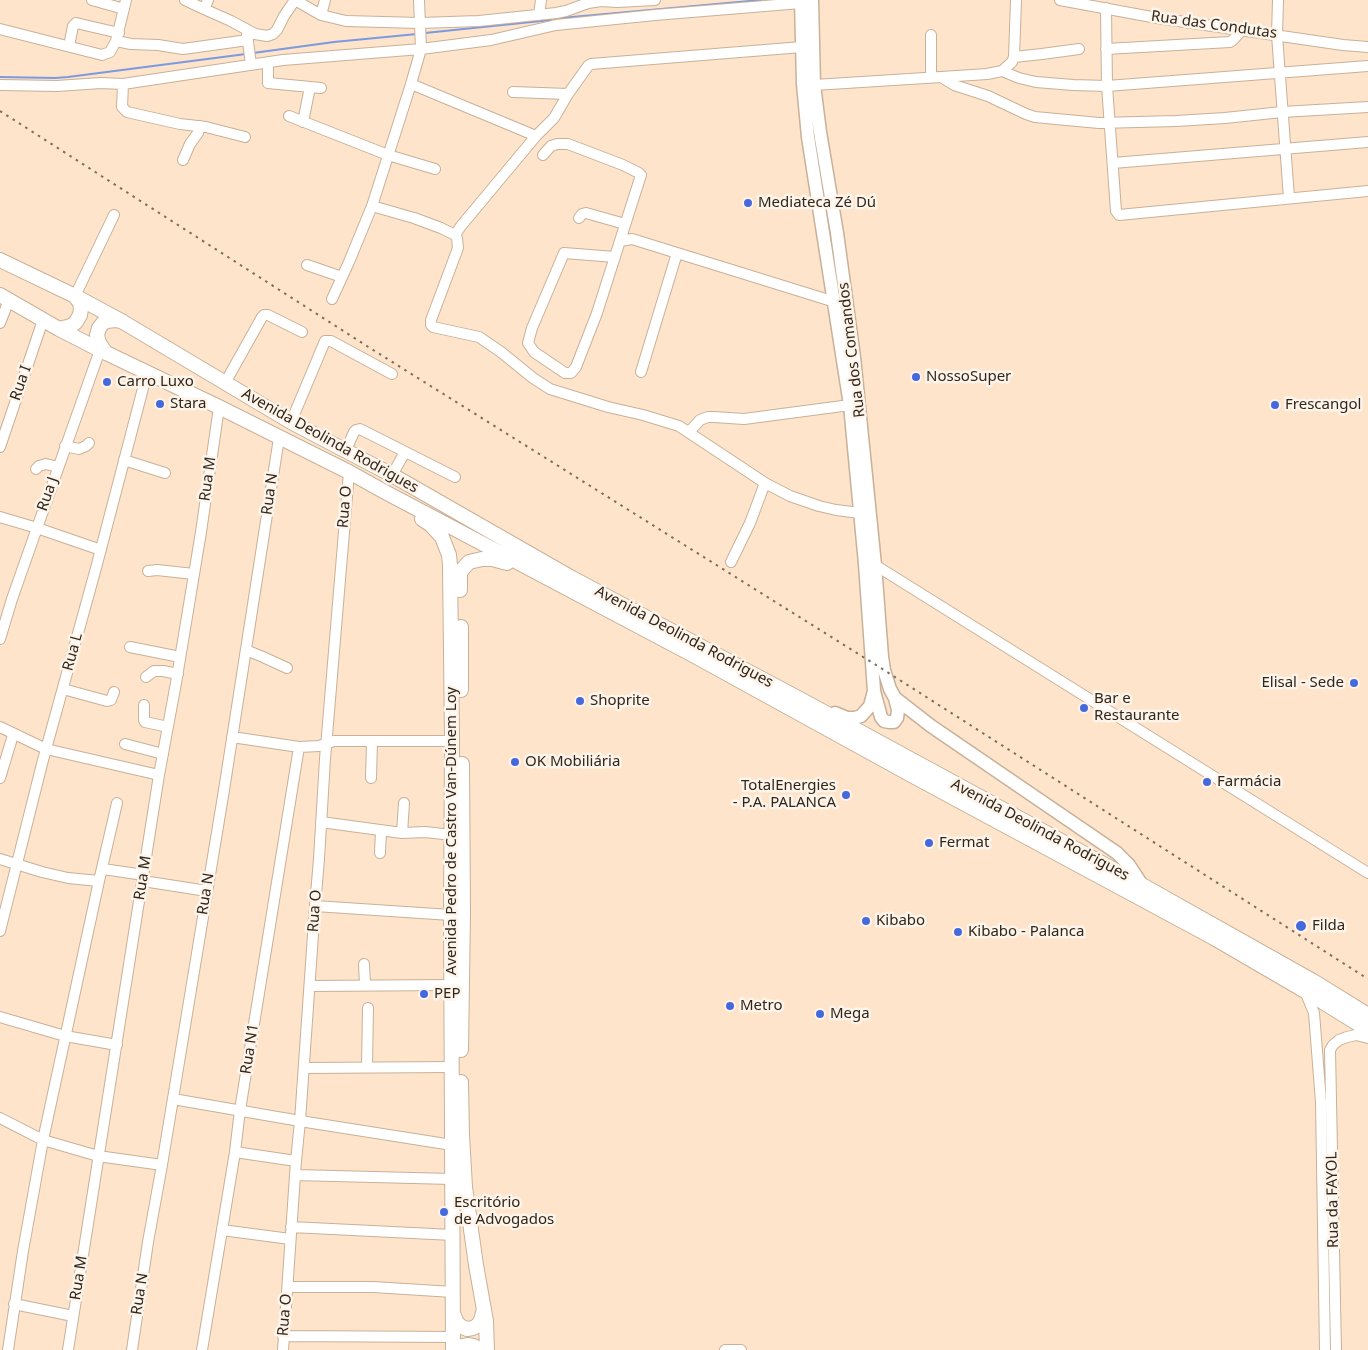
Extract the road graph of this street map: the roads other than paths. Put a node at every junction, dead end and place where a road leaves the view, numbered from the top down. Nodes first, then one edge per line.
1 (92, 0) edge
2 (185, 0) edge
3 (295, 0) edge
4 (325, 0) edge
5 (419, 0) edge
6 (541, 0) edge
7 (655, 0) edge
8 (1016, 0) edge
9 (1060, 0) edge
10 (1278, 0) edge
11 (636, 1) edge
12 (805, 1) edge
13 (125, 4) edge
14 (206, 5) edge
15 (1106, 8) junction
16 (321, 14) junction
17 (539, 15) junction
18 (556, 19) junction
19 (0, 29) edge
20 (1242, 30) junction
21 (421, 35) junction
22 (931, 35) dead end
23 (1277, 35) junction
24 (117, 37) junction
25 (248, 39) junction
26 (69, 46) junction
27 (1368, 47) edge
28 (802, 48) junction
29 (1079, 49) dead end
30 (1106, 49) junction
31 (1014, 57) junction
32 (251, 63) junction
33 (268, 63) junction
34 (1368, 66) edge
35 (1002, 71) junction
36 (1280, 73) junction
37 (936, 78) junction
38 (124, 84) junction
39 (411, 84) junction
40 (0, 85) edge
41 (814, 85) junction
42 (1108, 86) junction
43 (310, 87) junction
44 (322, 88) dead end
45 (513, 92) dead end
46 (568, 94) junction
47 (1368, 107) edge
48 (1282, 112) junction
49 (289, 116) dead end
50 (303, 122) junction
51 (1110, 123) junction
52 (200, 126) junction
53 (536, 136) junction
54 (245, 137) dead end
55 (1368, 142) edge
56 (1285, 149) junction
57 (388, 155) junction
58 (543, 155) dead end
59 (183, 160) dead end
60 (1113, 164) junction
61 (435, 169) dead end
62 (1368, 191) edge
63 (1289, 198) junction
64 (372, 206) junction
65 (114, 216) dead end
66 (579, 218) dead end
67 (624, 228) junction
68 (455, 235) junction
69 (632, 239) junction
70 (620, 241) junction
71 (677, 253) junction
72 (615, 257) junction
73 (0, 260) edge
74 (307, 265) dead end
75 (342, 277) junction
76 (75, 296) junction
77 (4, 298) edge
78 (332, 299) dead end
79 (835, 302) junction
80 (43, 320) junction
81 (123, 322) junction
82 (0, 323) edge
83 (59, 329) junction
84 (302, 332) dead end
85 (103, 352) junction
86 (641, 372) dead end
87 (147, 373) junction
88 (392, 374) dead end
89 (225, 383) junction
90 (850, 405) junction
91 (219, 407) junction
92 (290, 422) junction
93 (689, 432) junction
94 (279, 438) junction
95 (89, 443) dead end
96 (0, 446) edge
97 (65, 446) junction
98 (346, 450) junction
99 (405, 452) junction
100 (124, 460) junction
101 (58, 467) junction
102 (36, 469) dead end
103 (349, 472) junction
104 (165, 473) dead end
105 (392, 475) junction
106 (455, 477) dead end
107 (765, 483) junction
108 (384, 492) junction
109 (860, 513) junction
110 (0, 517) edge
111 (37, 528) junction
112 (101, 550) junction
113 (731, 562) dead end
114 (875, 565) junction
115 (530, 568) junction
116 (148, 571) dead end
117 (194, 574) junction
118 (0, 639) edge
119 (130, 647) dead end
120 (246, 650) junction
121 (180, 657) junction
122 (287, 668) dead end
123 (178, 674) junction
124 (146, 677) dead end
125 (63, 689) junction
126 (874, 691) junction
127 (114, 692) dead end
128 (798, 698) junction
129 (895, 698) junction
130 (144, 705) dead end
131 (0, 727) edge
132 (168, 727) junction
133 (13, 735) junction
134 (232, 737) junction
135 (372, 741) junction
136 (452, 741) junction
137 (326, 743) junction
138 (125, 744) dead end
139 (298, 747) junction
140 (46, 749) junction
141 (163, 754) junction
142 (159, 775) junction
143 (0, 778) edge
144 (371, 778) dead end
145 (404, 803) dead end
146 (117, 804) dead end
147 (321, 822) junction
148 (381, 830) junction
149 (402, 833) junction
150 (452, 835) junction
151 (380, 853) dead end
152 (0, 859) edge
153 (17, 864) junction
154 (103, 869) junction
155 (1368, 873) edge
156 (143, 878) junction
157 (99, 881) junction
158 (1142, 885) junction
159 (207, 891) junction
160 (314, 906) junction
161 (451, 915) junction
162 (0, 931) edge
163 (364, 964) dead end
164 (365, 985) junction
165 (452, 985) junction
166 (310, 986) junction
167 (1306, 991) junction
168 (368, 1008) dead end
169 (1368, 1015) edge
170 (0, 1017) edge
171 (1368, 1030) edge
172 (66, 1036) junction
173 (1368, 1038) edge
174 (117, 1045) junction
175 (452, 1067) junction
176 (304, 1068) junction
177 (367, 1068) junction
178 (173, 1099) junction
179 (240, 1110) junction
180 (0, 1118) edge
181 (300, 1121) junction
182 (43, 1140) junction
183 (452, 1145) junction
184 (235, 1152) junction
185 (98, 1156) junction
186 (296, 1161) junction
187 (162, 1165) junction
188 (295, 1174) junction
189 (452, 1179) junction
190 (291, 1228) junction
191 (222, 1230) junction
192 (453, 1235) junction
193 (290, 1238) junction
194 (288, 1288) junction
195 (453, 1292) junction
196 (14, 1304) junction
197 (484, 1309) junction
198 (452, 1313) junction
199 (73, 1316) junction
200 (283, 1336) junction
201 (454, 1346) edge
202 (8, 1350) edge
203 (68, 1350) edge
204 (132, 1350) edge
205 (202, 1350) edge
206 (282, 1350) edge
207 (479, 1350) edge
208 (487, 1350) edge
209 (725, 1350) edge
210 (741, 1350) edge
211 (1325, 1350) edge
212 (1336, 1350) edge

1 - 13 street
2 - 14 street
3 - 16 street
3 - 25 street
4 - 16 street
5 - 21 street
6 - 17 street
7 - 11 street
8 - 31 street
9 - 15 street, Rua das Condutas
10 - 23 street
11 - 18 street
12 - 18 street
12 - 28 main road, Rua dos Comandos
12 - 41 main road, Rua dos Comandos
13 - 24 street
14 - 25 street
15 - 20 street, Rua das Condutas
15 - 30 street
16 - 21 street
17 - 18 street
17 - 21 street
18 - 21 street
19 - 26 street
20 - 23 street, Rua das Condutas
20 - 30 street
21 - 33 street
21 - 39 street
22 - 37 street
23 - 27 street, Rua das Condutas
23 - 36 street
24 - 25 street
24 - 26 street
24 - 26 street
25 - 32 street
28 - 46 street
28 - 79 main road, Rua dos Comandos
29 - 31 street
30 - 42 street
31 - 35 street
32 - 33 street
32 - 38 street
33 - 43 street
34 - 36 street
35 - 37 street
35 - 42 street
36 - 42 street
36 - 48 street
37 - 41 street
37 - 51 street
38 - 40 street
38 - 52 street
39 - 53 street
39 - 57 street
41 - 114 main road, Rua dos Comandos
42 - 51 street
43 - 44 street
43 - 50 street
45 - 46 street
46 - 53 street
47 - 48 street
48 - 51 street
48 - 56 street
49 - 50 street
50 - 57 street
51 - 60 street
52 - 54 street
52 - 59 street
53 - 68 street
55 - 56 street
56 - 60 street
56 - 63 street
57 - 61 street
57 - 64 street
58 - 67 street
60 - 63 street
62 - 63 street
64 - 68 street
64 - 75 street
65 - 76 street
66 - 67 street
67 - 69 street
67 - 70 street
68 - 93 street
69 - 70 street
69 - 71 street
70 - 72 street
71 - 79 street
71 - 86 street
72 - 72 street
73 - 76 highway, Avenida Deolinda Rodrigues
74 - 75 street
75 - 78 street
76 - 81 highway, Avenida Deolinda Rodrigues
76 - 83 highway
77 - 80 highway, Avenida Deolinda Rodrigues
77 - 82 street
79 - 90 main road, Rua dos Comandos
80 - 83 highway, Avenida Deolinda Rodrigues
80 - 96 street, Rua I
81 - 85 highway
81 - 89 highway, Avenida Deolinda Rodrigues
83 - 85 highway, Avenida Deolinda Rodrigues
84 - 89 street
85 - 87 highway, Avenida Deolinda Rodrigues
85 - 97 street, Rua J
87 - 91 highway, Avenida Deolinda Rodrigues
87 - 100 street, Rua L
88 - 92 street
89 - 92 highway, Avenida Deolinda Rodrigues
90 - 93 street
90 - 109 main road, Rua dos Comandos
91 - 94 highway, Avenida Deolinda Rodrigues
91 - 117 street, Rua M
92 - 98 highway, Avenida Deolinda Rodrigues
93 - 107 street
94 - 103 highway, Avenida Deolinda Rodrigues
94 - 120 street, Rua N
95 - 97 street
97 - 101 street, Rua J
98 - 99 street
98 - 105 highway, Avenida Deolinda Rodrigues
99 - 105 street
99 - 106 street
100 - 104 street
100 - 112 street, Rua L
101 - 102 street
101 - 111 street, Rua J
103 - 108 highway, Avenida Deolinda Rodrigues
103 - 137 street, Rua O
105 - 128 highway, Avenida Deolinda Rodrigues
107 - 109 street
107 - 113 street
108 - 115 highway, Avenida Deolinda Rodrigues
108 - 136 highway, Avenida Pedro de Castro Van-Dúnem Loy
109 - 126 main road, Rua dos Comandos
110 - 111 street
111 - 112 street
111 - 118 street, Rua J
112 - 125 street, Rua L
114 - 129 main road, Rua dos Comandos
114 - 155 street
115 - 167 highway, Avenida Deolinda Rodrigues
115 - 197 highway, Avenida Pedro de Castro Van-Dúnem Loy
116 - 117 street
117 - 121 street, Rua M
119 - 121 street
120 - 122 street
120 - 134 street, Rua N
121 - 123 street, Rua M
123 - 124 street
123 - 132 street, Rua M
125 - 127 street
125 - 140 street, Rua L
126 - 128 main road
126 - 129 main road, Rua dos Comandos
128 - 158 highway, Avenida Deolinda Rodrigues
129 - 158 main road
130 - 132 street
131 - 133 street
132 - 141 street, Rua M
133 - 140 street
133 - 143 street
134 - 139 street
134 - 159 street, Rua N
135 - 136 street
135 - 137 street
135 - 144 street
136 - 150 highway, Avenida Pedro de Castro Van-Dúnem Loy
137 - 139 street
137 - 147 street, Rua O
138 - 141 street
139 - 179 street, Rua N1
140 - 142 street
140 - 153 street, Rua L
141 - 142 street, Rua M
142 - 156 street, Rua M
145 - 149 street
146 - 154 street
147 - 148 street
147 - 160 street, Rua O
148 - 149 street
148 - 151 street
149 - 150 street
150 - 161 highway, Avenida Pedro de Castro Van-Dúnem Loy
152 - 153 street
153 - 157 street
153 - 162 street, Rua L
154 - 156 street
154 - 157 street
156 - 159 street
156 - 174 street, Rua M
157 - 172 street
158 - 169 highway, Avenida Deolinda Rodrigues
159 - 178 street, Rua N
160 - 161 street
160 - 166 street, Rua O
161 - 165 highway, Avenida Pedro de Castro Van-Dúnem Loy
163 - 164 street
164 - 165 street
164 - 166 street
165 - 175 highway, Avenida Pedro de Castro Van-Dúnem Loy
166 - 176 street, Rua O
167 - 171 highway, Avenida Deolinda Rodrigues
167 - 211 street, Rua da FAYOL
168 - 177 street
170 - 172 street
172 - 174 street
172 - 182 street
173 - 212 street, Rua da FAYOL
174 - 185 street, Rua M
175 - 177 street
175 - 183 highway, Avenida Pedro de Castro Van-Dúnem Loy
176 - 177 street
176 - 181 street, Rua O
178 - 179 street
178 - 187 street, Rua N
179 - 181 street
179 - 184 street, Rua N1
180 - 182 street
181 - 183 street
181 - 186 street, Rua O
182 - 185 street
182 - 196 street
183 - 189 highway, Avenida Pedro de Castro Van-Dúnem Loy
184 - 186 street
184 - 191 street, Rua N1
185 - 187 street
185 - 199 street, Rua M
186 - 188 street, Rua O
187 - 204 street, Rua N
188 - 189 street
188 - 190 street, Rua O
189 - 192 highway, Avenida Pedro de Castro Van-Dúnem Loy
190 - 192 street
190 - 193 street, Rua O
191 - 193 street
191 - 205 street, Rua N1
192 - 195 highway, Avenida Pedro de Castro Van-Dúnem Loy
193 - 194 street, Rua O
194 - 195 street
194 - 200 street, Rua O
195 - 198 highway, Avenida Pedro de Castro Van-Dúnem Loy
196 - 199 street
196 - 202 street
197 - 198 highway
197 - 208 highway, Avenida Pedro de Castro Van-Dúnem Loy
198 - 201 highway, Avenida Pedro de Castro Van-Dúnem Loy
199 - 203 street, Rua M
200 - 201 street
200 - 206 street, Rua O
201 - 207 highway
209 - 210 street

